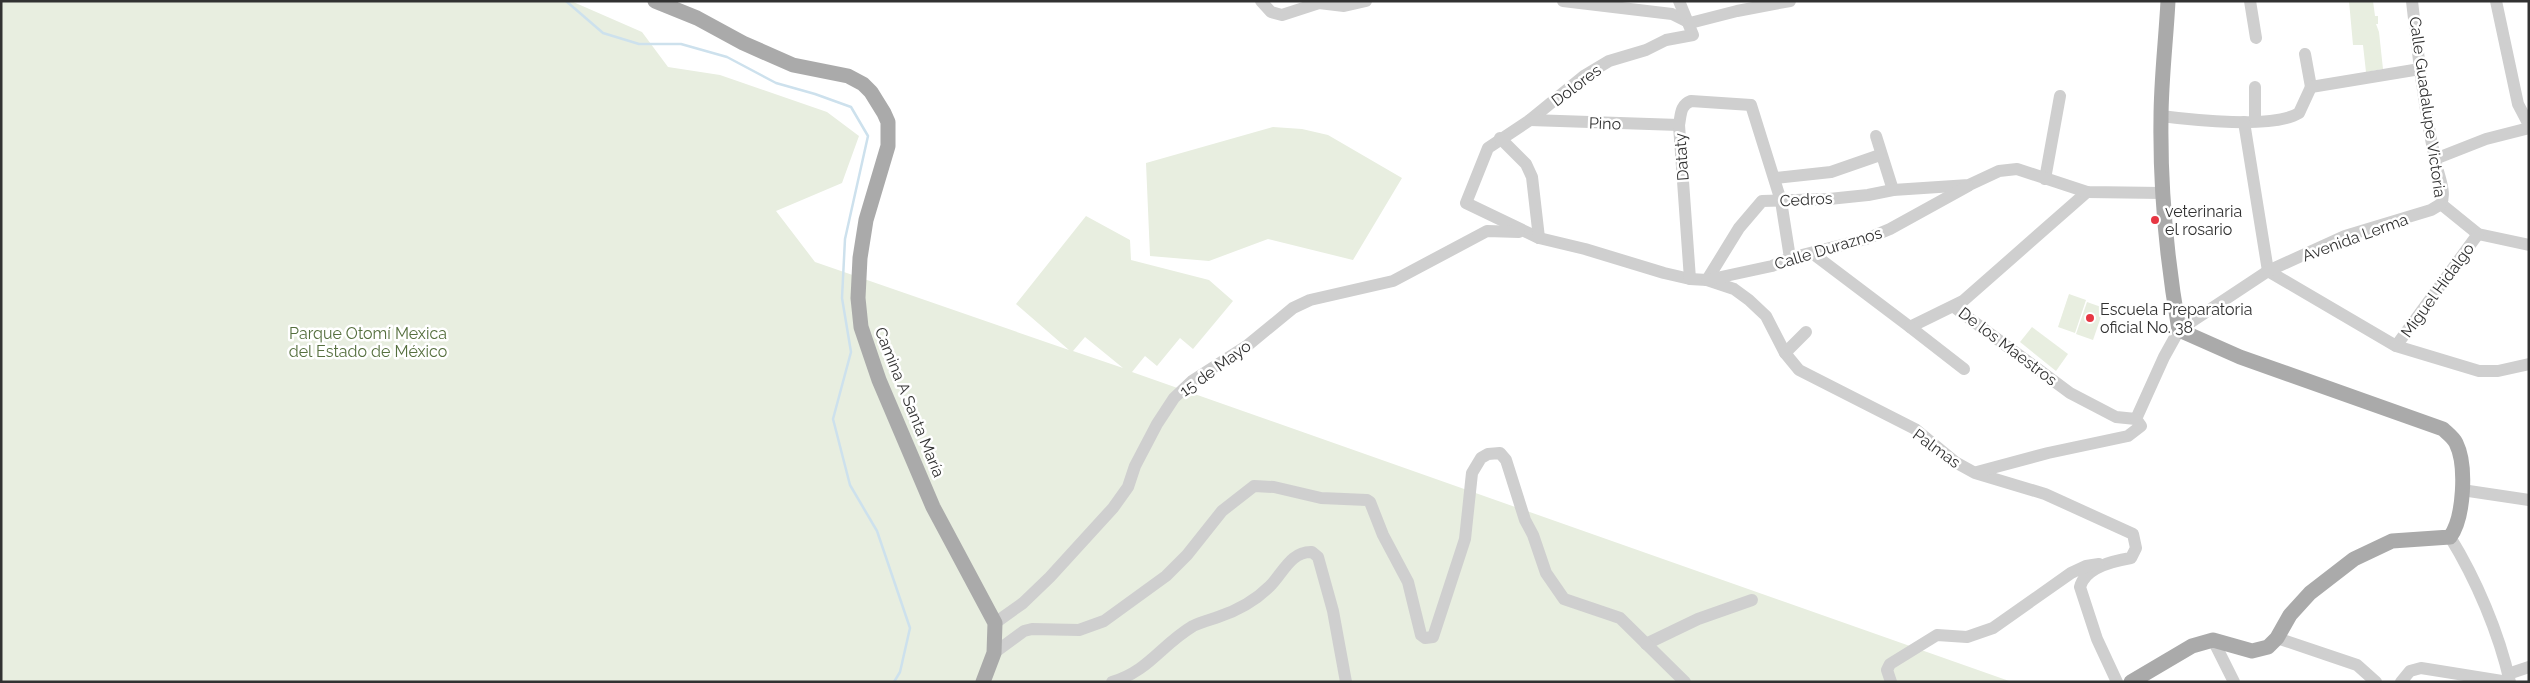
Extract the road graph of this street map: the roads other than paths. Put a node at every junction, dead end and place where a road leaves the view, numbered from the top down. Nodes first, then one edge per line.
1 (655, 1) edge
2 (1261, 1) edge
3 (1366, 1) edge
4 (1563, 1) edge
5 (1679, 1) edge
6 (1790, 1) edge
7 (2168, 1) edge
8 (2250, 1) edge
9 (2412, 1) edge
10 (2496, 1) edge
11 (1690, 24) junction
12 (2256, 38) dead end
13 (2305, 54) dead end
14 (2420, 69) junction
15 (2255, 87) dead end
16 (2311, 87) junction
17 (2060, 96) dead end
18 (2161, 116) junction
19 (1530, 120) junction
20 (2250, 121) junction
21 (1679, 125) junction
22 (2529, 126) edge
23 (1876, 136) dead end
24 (1500, 138) junction
25 (1880, 155) junction
26 (2435, 159) junction
27 (1775, 178) junction
28 (2044, 179) junction
29 (1969, 185) junction
30 (1893, 190) junction
31 (2087, 192) junction
32 (2162, 193) junction
33 (1781, 201) junction
34 (2441, 204) junction
35 (1521, 232) junction
36 (2478, 234) junction
37 (1539, 238) junction
38 (2529, 246) edge
39 (1812, 253) junction
40 (1790, 258) junction
41 (2268, 271) junction
42 (1690, 279) junction
43 (1707, 280) junction
44 (1954, 307) junction
45 (1910, 327) junction
46 (2179, 330) junction
47 (1806, 332) dead end
48 (2396, 346) junction
49 (1784, 353) junction
50 (2529, 364) edge
51 (1964, 369) dead end
52 (2136, 419) junction
53 (1975, 473) junction
54 (2462, 490) junction
55 (2529, 500) edge
56 (2450, 537) junction
57 (2109, 563) junction
58 (1752, 600) dead end
59 (995, 623) junction
60 (2277, 638) junction
61 (2213, 640) junction
62 (1646, 644) junction
63 (994, 653) junction
64 (2529, 667) edge
65 (2508, 679) edge
66 (983, 682) edge
67 (1112, 682) edge
68 (1346, 682) edge
69 (1684, 682) edge
70 (1890, 682) edge
71 (2117, 682) edge
72 (2131, 682) edge
73 (2234, 682) edge
74 (2376, 682) edge
75 (2401, 682) edge

1 - 59 main road, Camina A Santa María
2 - 3 street
4 - 11 street
5 - 11 street
6 - 11 street
7 - 18 main road
8 - 12 street
9 - 14 street, Calle Guadalupe Victoria
10 - 22 street
11 - 19 street, Dolores
13 - 16 street
14 - 16 street
14 - 26 street, Calle Guadalupe Victoria
15 - 20 street
16 - 20 street
17 - 28 street
18 - 20 street
18 - 32 main road
19 - 21 street, Pino
19 - 24 street, Dolores
20 - 41 street
21 - 27 street, Dataty
21 - 42 street, Dataty
22 - 26 street
23 - 25 street
24 - 35 street, Dolores
24 - 37 street
25 - 27 street
25 - 30 street
26 - 34 street, Calle Guadalupe Victoria
27 - 33 street
28 - 29 street, Cedros
28 - 31 street, Cedros
29 - 30 street, Cedros
29 - 39 street, Calle Duraznos
30 - 33 street, Cedros
31 - 32 street, Cedros
31 - 44 street, De los Maestros
32 - 46 main road
33 - 40 street
33 - 43 street, Cedros
34 - 36 street, Calle Guadalupe Victoria
34 - 41 street, Avenida Lerma
35 - 37 street
35 - 59 street, 15 de Mayo
36 - 38 street, Calle Guadalupe Victoria
36 - 48 street, Miguel Hidalgo
37 - 42 street
39 - 40 street, Calle Duraznos
39 - 45 street
40 - 43 street, Calle Duraznos
41 - 46 street, Avenida Lerma
41 - 48 street
42 - 43 street
43 - 49 street, Palmas
44 - 45 street
44 - 52 street, De los Maestros
45 - 51 street
46 - 52 street, Avenida Lerma
46 - 54 main road
47 - 49 street
48 - 50 street
49 - 53 street, Palmas
52 - 53 street, Avenida Lerma
53 - 57 street, Palmas
54 - 55 street
54 - 56 main road
56 - 60 main road
56 - 65 street
57 - 70 street, Palmas
57 - 71 street, Palmas
58 - 62 street
59 - 63 main road, Camina A Santa María
60 - 61 main road
60 - 74 street
61 - 72 main road
61 - 73 street
62 - 63 street
62 - 69 street
63 - 66 main road, Camina A Santa María
64 - 65 street
65 - 75 street
67 - 68 street

